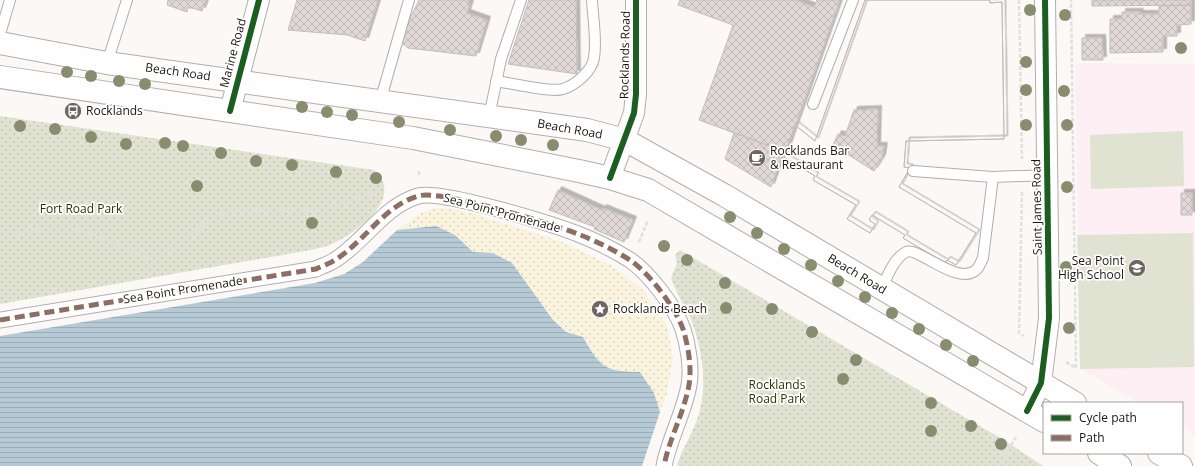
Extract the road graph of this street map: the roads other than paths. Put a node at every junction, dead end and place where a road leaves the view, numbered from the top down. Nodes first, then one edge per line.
1 (10, 0) edge
2 (127, 0) edge
3 (259, 0) edge
4 (409, 0) edge
5 (521, 0) edge
6 (592, 0) edge
7 (636, 0) edge
8 (853, 0) edge
9 (1045, 0) edge
10 (0, 34) edge
11 (0, 43) edge
12 (107, 63) junction
13 (0, 77) edge
14 (237, 80) junction
15 (496, 81) junction
16 (380, 102) junction
17 (813, 104) dead end
18 (230, 111) junction
19 (489, 117) junction
20 (625, 140) junction
21 (913, 171) dead end
22 (1048, 175) junction
23 (994, 177) junction
24 (610, 178) junction
25 (882, 288) junction
26 (0, 320) edge
27 (1041, 382) junction
28 (1073, 402) edge
29 (1036, 416) edge
30 (1100, 454) edge
31 (1161, 454) edge
32 (664, 466) edge
33 (1120, 466) edge
34 (1181, 466) edge

1 - 10 lane
2 - 12 lane
3 - 14 street, Marine Road
4 - 16 lane
5 - 15 lane
6 - 15 lane
7 - 20 street, Rocklands Road
8 - 17 lane
9 - 22 street, Saint James Road
11 - 12 main road, Beach Road
12 - 14 main road, Beach Road
13 - 18 main road
14 - 16 main road, Beach Road
14 - 18 street, Marine Road
15 - 19 lane
16 - 19 main road, Beach Road
18 - 24 main road
19 - 20 main road, Beach Road
20 - 24 street, Rocklands Road
20 - 25 main road, Beach Road
21 - 23 lane
22 - 23 lane
22 - 27 street, Saint James Road
23 - 25 lane
24 - 29 main road
25 - 27 main road, Beach Road
26 - 32 street, Sea Point Promenade
27 - 28 main road, Beach Road
27 - 29 street, Saint James Road
30 - 33 main road
31 - 34 main road

